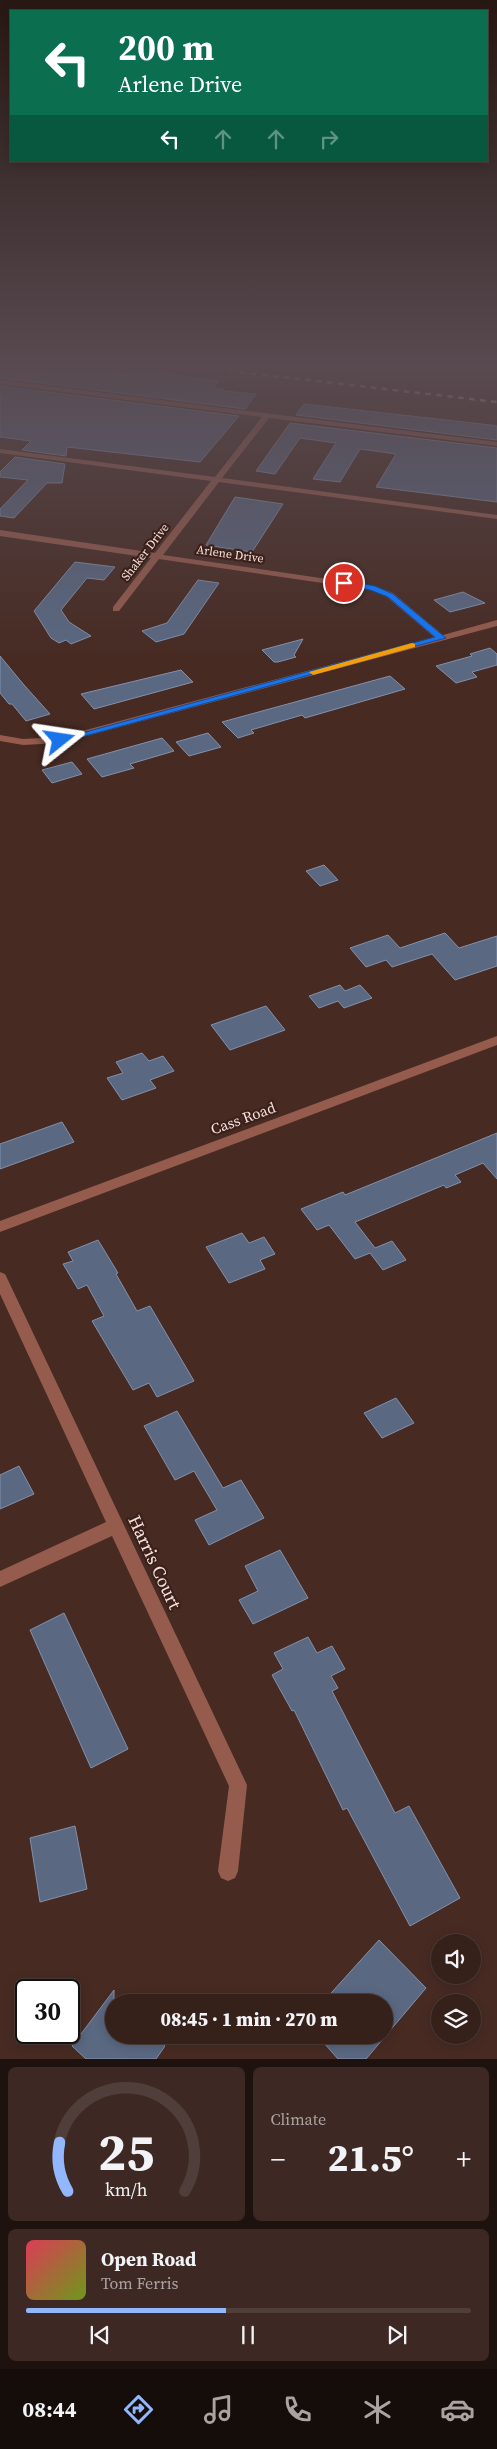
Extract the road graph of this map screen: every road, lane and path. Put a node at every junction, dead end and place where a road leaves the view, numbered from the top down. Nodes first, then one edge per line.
1 (90, 463) edge
2 (230, 463) edge
3 (217, 480) junction
4 (497, 517) edge
5 (0, 533) edge
6 (158, 556) junction
7 (116, 609) dead end
8 (497, 623) edge
9 (441, 638) junction
10 (4, 739) edge
11 (497, 1040) edge
12 (0, 1227) edge
13 (0, 1278) edge
14 (116, 1526) junction
15 (0, 1579) edge
16 (228, 1871) dead end

1 - 3 street
2 - 3 street, Shaker Drive
3 - 4 street
3 - 6 street, Shaker Drive
5 - 6 street, Arlene Drive
6 - 7 street, Shaker Drive
6 - 9 street, Arlene Drive
8 - 9 street
9 - 10 street
11 - 12 street, Cass Road
13 - 14 street, Harris Court
14 - 15 street
14 - 16 street, Harris Court

